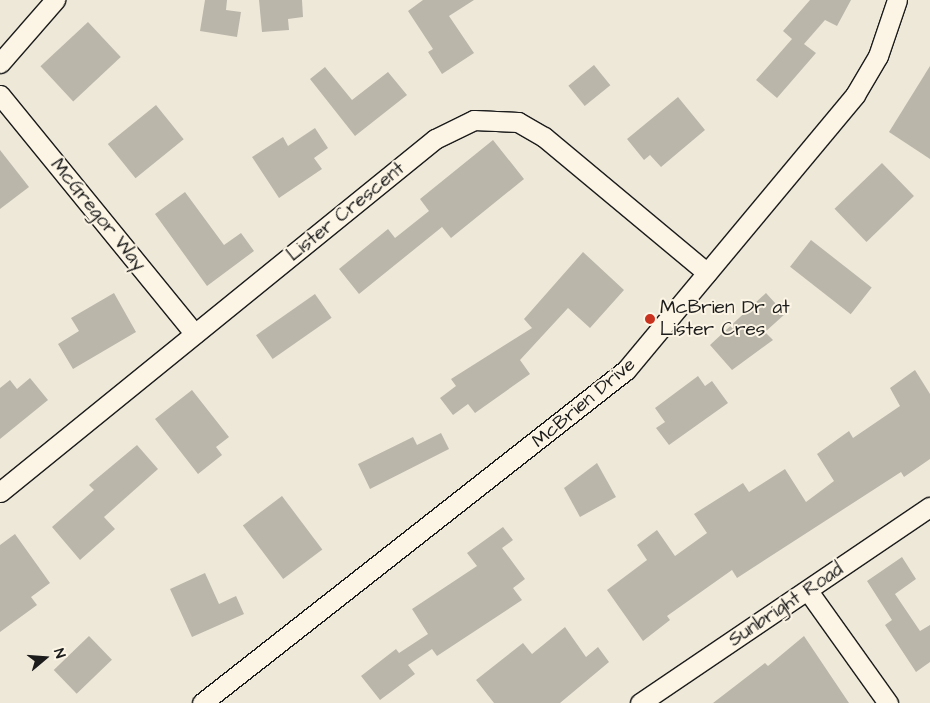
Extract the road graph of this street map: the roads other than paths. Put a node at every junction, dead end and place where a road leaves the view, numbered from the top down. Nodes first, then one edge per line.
1 (55, 0) edge
2 (897, 0) edge
3 (0, 63) edge
4 (0, 95) edge
5 (707, 273) junction
6 (195, 334) junction
7 (0, 492) edge
8 (930, 507) edge
9 (808, 591) junction
10 (202, 703) edge
11 (640, 703) edge
12 (888, 703) edge

1 - 3 street
2 - 5 street, McBrien Drive
4 - 6 street, McGregor Way
5 - 6 street, Lister Crescent
5 - 10 street, McBrien Drive
6 - 7 street, Lister Crescent
8 - 9 street, Sunbright Road
9 - 11 street, Sunbright Road
9 - 12 street

